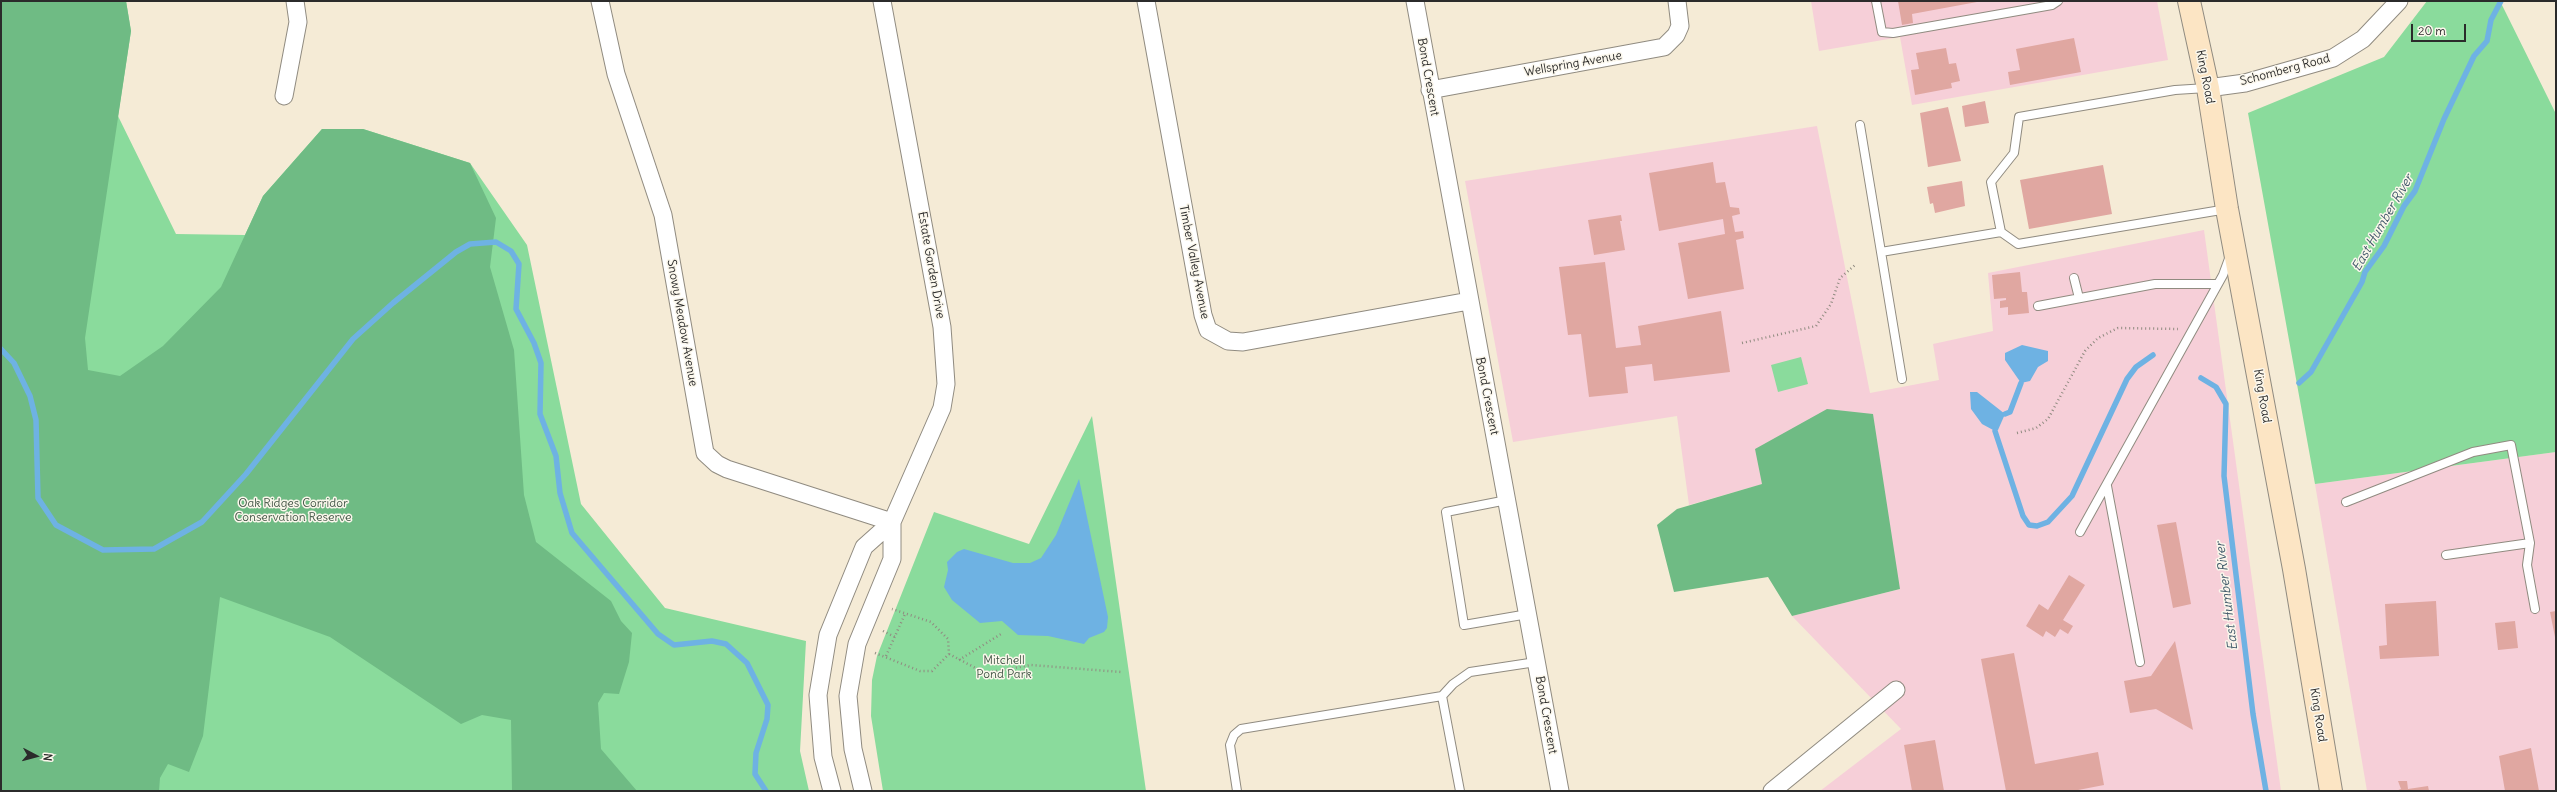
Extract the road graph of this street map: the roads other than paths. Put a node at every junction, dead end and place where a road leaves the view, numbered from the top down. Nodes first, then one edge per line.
1 (295, 1) edge
2 (600, 1) edge
3 (882, 1) edge
4 (1146, 1) edge
5 (1415, 1) edge
6 (1677, 1) edge
7 (1876, 1) edge
8 (2058, 1) edge
9 (2190, 1) edge
10 (2395, 5) edge
11 (2208, 88) junction
12 (1430, 90) junction
13 (284, 96) dead end
14 (1860, 125) dead end
15 (2227, 209) junction
16 (2001, 232) junction
17 (2235, 246) junction
18 (1881, 252) junction
19 (2074, 278) dead end
20 (2217, 284) junction
21 (2079, 298) junction
22 (1469, 301) junction
23 (2038, 306) dead end
24 (1902, 379) dead end
25 (2107, 486) junction
26 (1506, 500) junction
27 (2346, 502) dead end
28 (892, 522) junction
29 (2080, 532) dead end
30 (2530, 543) junction
31 (2446, 555) dead end
32 (2535, 609) dead end
33 (1528, 614) junction
34 (1536, 662) junction
35 (2140, 662) dead end
36 (1896, 690) dead end
37 (1442, 696) junction
38 (832, 791) edge
39 (863, 791) edge
40 (1237, 791) edge
41 (1460, 791) edge
42 (1560, 791) edge
43 (1772, 791) edge
44 (2331, 791) edge

1 - 13 street
2 - 28 street, Snowy Meadow Avenue
3 - 28 street, Estate Garden Drive
4 - 22 street, Timber Valley Avenue
5 - 12 street, Bond Crescent
6 - 12 street, Wellspring Avenue
7 - 8 lane
9 - 11 main road, King Road
10 - 11 street, Schomberg Road
11 - 15 main road, King Road
11 - 16 lane
12 - 22 street, Bond Crescent
14 - 18 lane
15 - 16 lane
15 - 17 main road, King Road
16 - 18 lane
17 - 20 lane
17 - 44 main road, King Road
18 - 24 lane
19 - 21 lane
20 - 21 lane
20 - 25 lane
21 - 23 lane
22 - 26 street, Bond Crescent
25 - 29 lane
25 - 35 lane
26 - 33 street, Bond Crescent
26 - 33 lane
27 - 30 lane
28 - 38 street, Estate Garden Drive
28 - 39 street, Estate Garden Drive
30 - 31 lane
30 - 32 lane
33 - 34 street, Bond Crescent
34 - 37 lane
34 - 42 street, Bond Crescent
36 - 43 street
37 - 40 lane
37 - 41 lane

